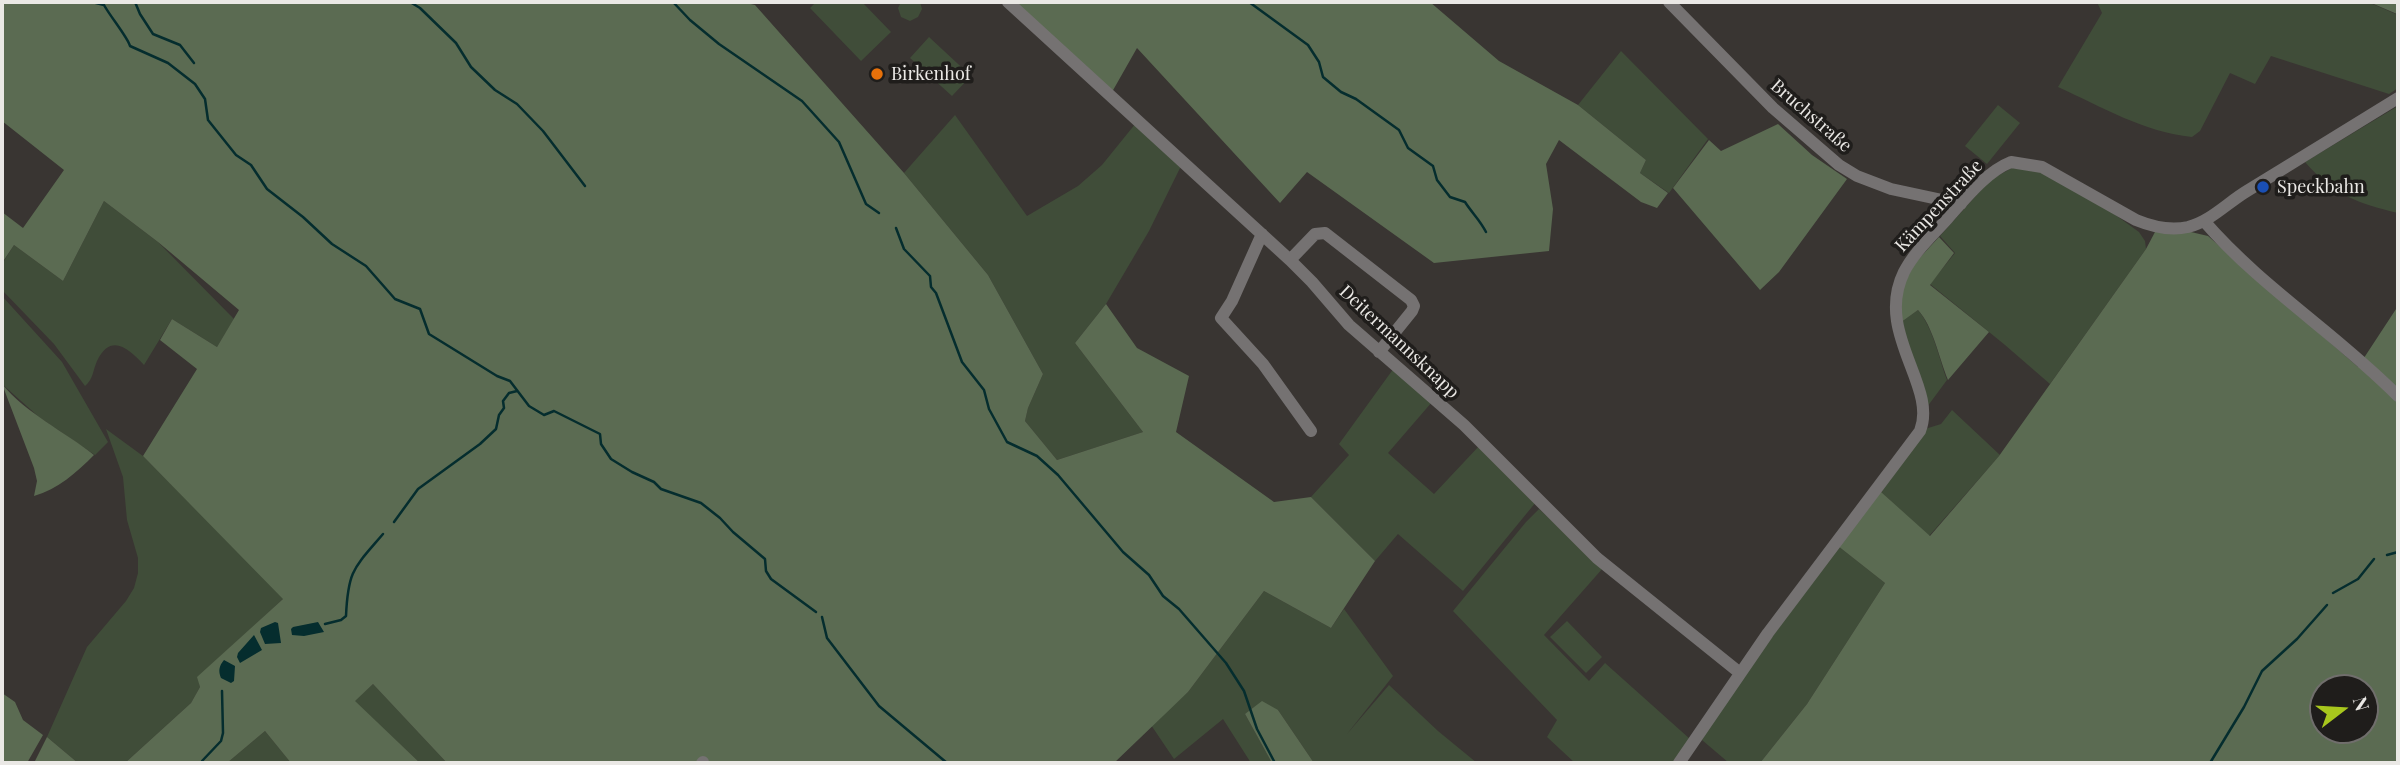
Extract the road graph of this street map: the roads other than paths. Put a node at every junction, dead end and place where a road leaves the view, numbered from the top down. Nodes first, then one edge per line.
1 (1007, 2) edge
2 (1669, 2) edge
3 (2398, 98) edge
4 (1961, 204) junction
5 (2204, 221) junction
6 (1262, 234) junction
7 (1290, 260) junction
8 (1379, 352) junction
9 (2398, 396) edge
10 (1311, 431) dead end
11 (1740, 673) junction
12 (1679, 763) edge

1 - 6 street, Deitermannsknapp
2 - 4 street, Bruchstraße
3 - 5 street, Kämpenstraße
4 - 5 street, Kämpenstraße
4 - 11 street, Kämpenstraße
5 - 9 street
6 - 7 street, Deitermannsknapp
6 - 10 street
7 - 8 street, Deitermannsknapp
7 - 8 street
8 - 11 street, Deitermannsknapp
11 - 12 street, Kämpenstraße

